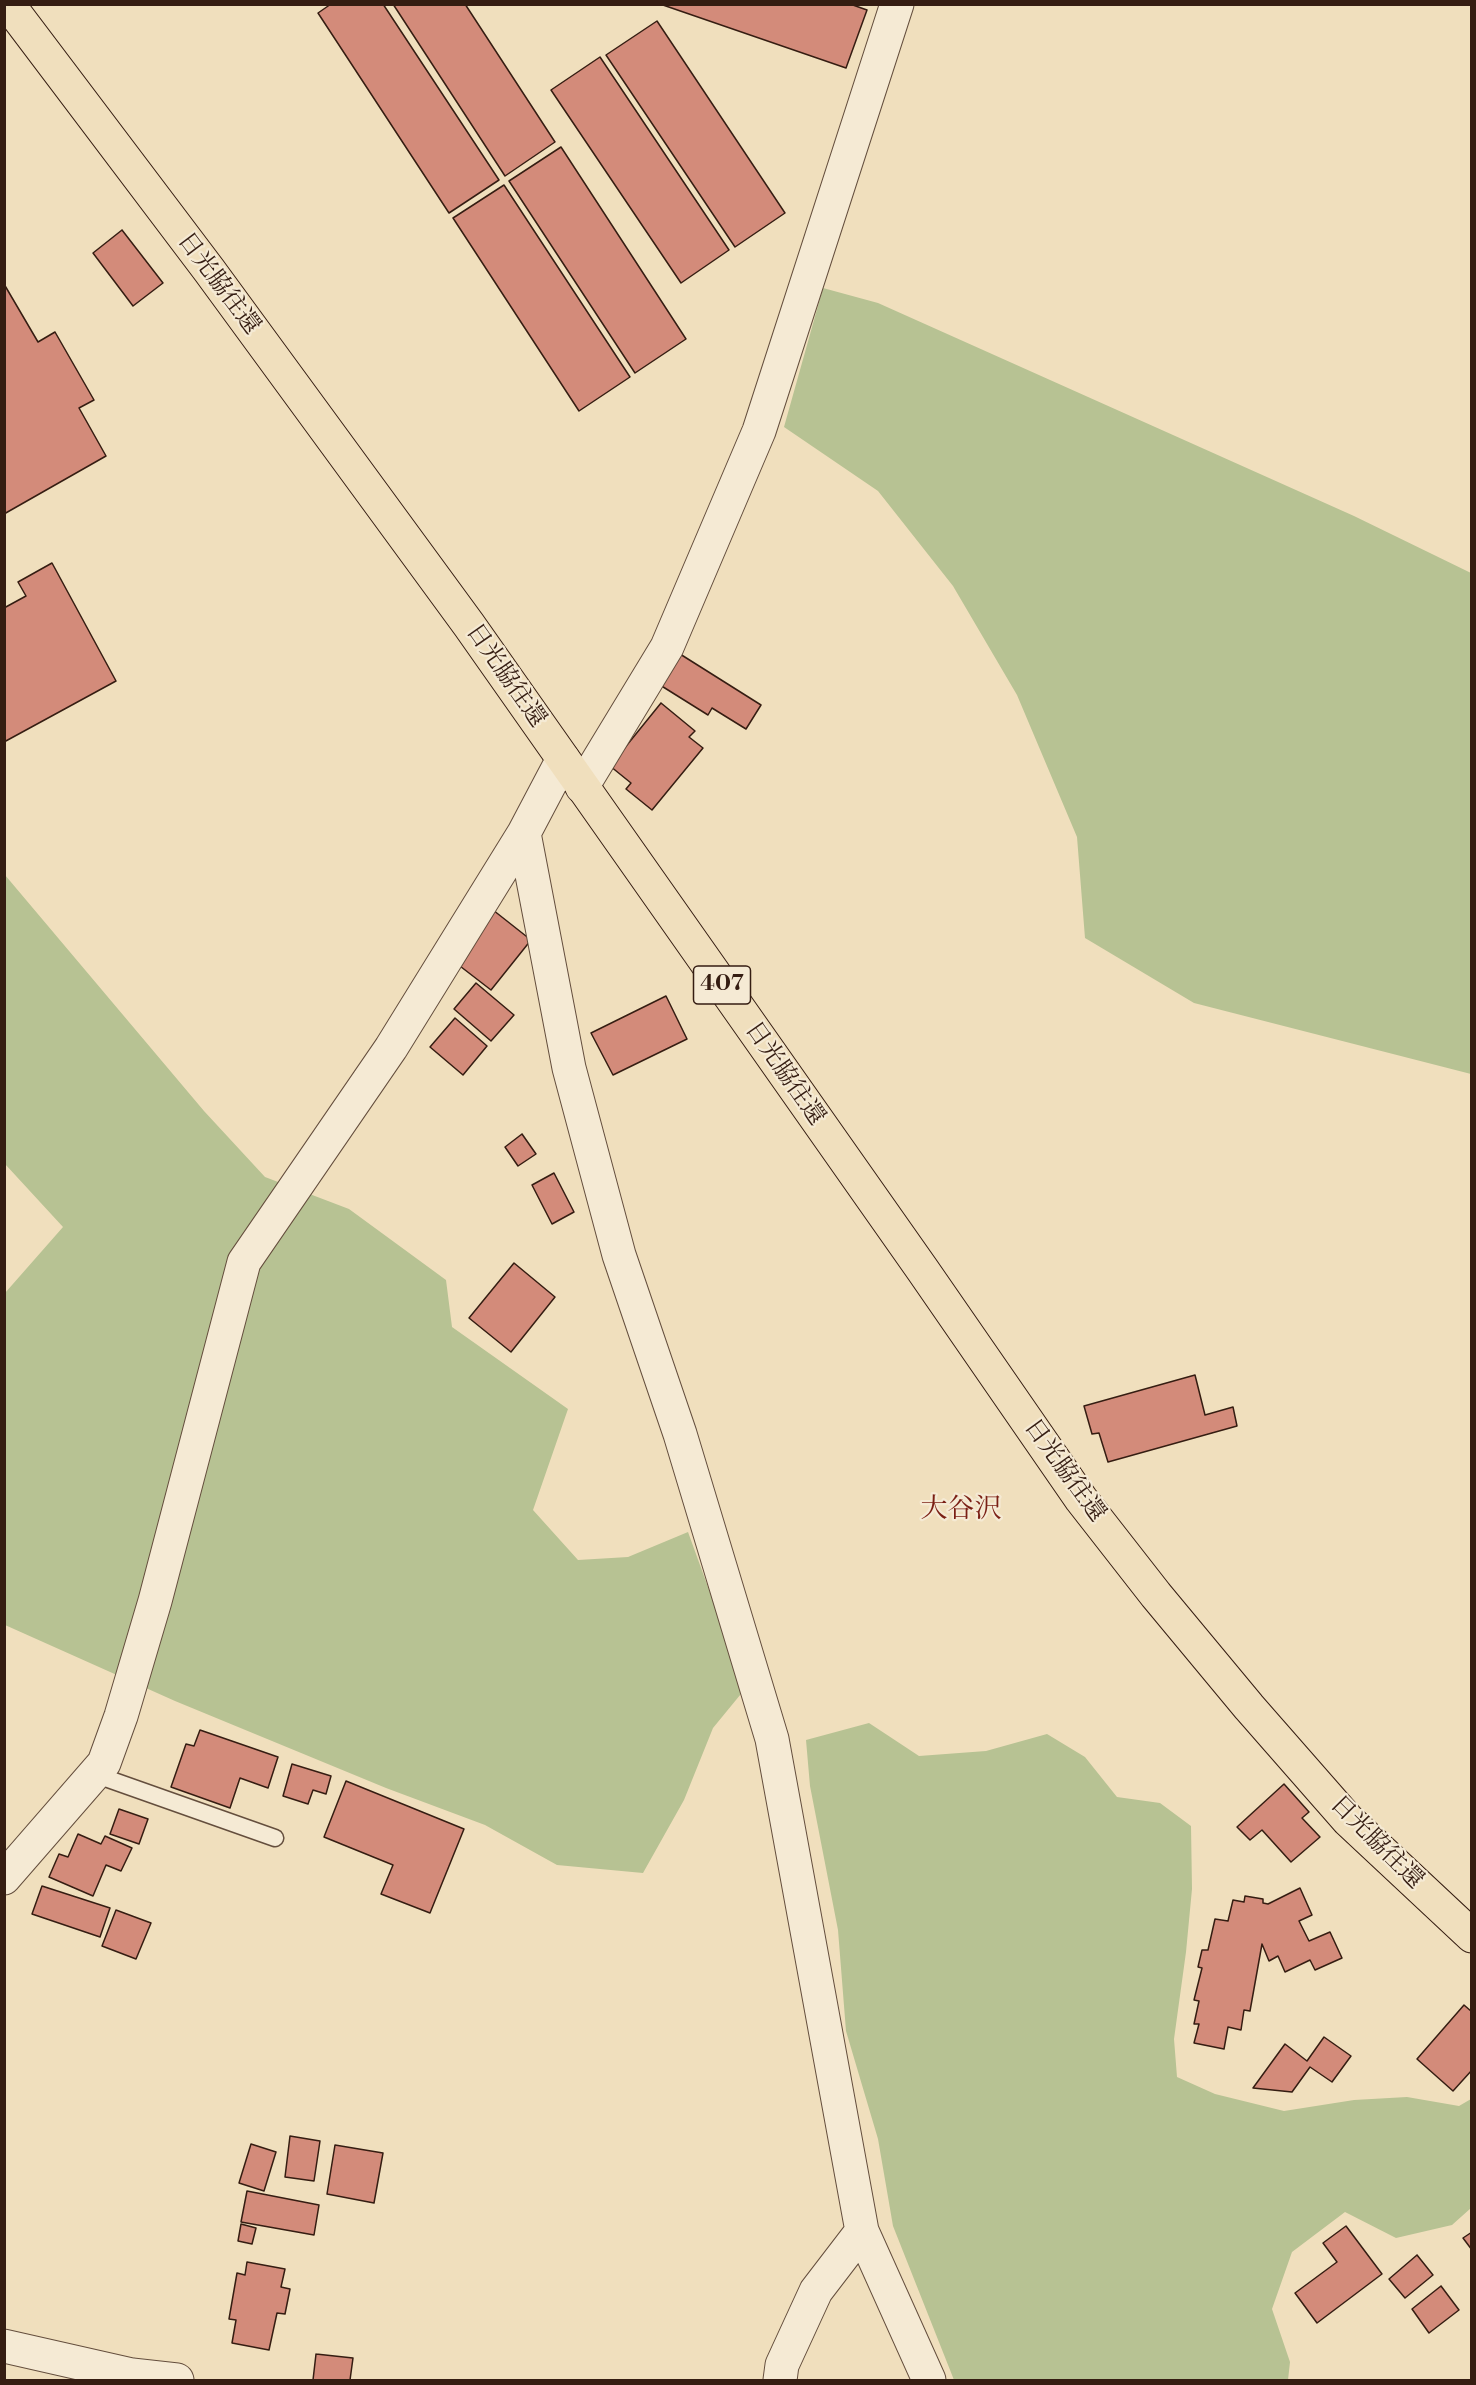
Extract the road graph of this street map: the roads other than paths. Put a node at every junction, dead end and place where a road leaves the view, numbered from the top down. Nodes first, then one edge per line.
1 (8, 4) edge
2 (897, 4) edge
3 (563, 759) junction
4 (582, 787) junction
5 (524, 833) junction
6 (94, 1774) junction
7 (275, 1838) dead end
8 (4, 1878) edge
9 (1472, 1936) edge
10 (862, 2230) junction
11 (4, 2346) edge
12 (132, 2378) edge
13 (177, 2380) edge
14 (780, 2380) edge
15 (928, 2380) edge

1 - 3 highway, 日光脇往還 / 407
2 - 4 street
3 - 4 highway, 日光脇往還 / 407
3 - 5 street
4 - 9 highway, 日光脇往還 / 407
5 - 6 street
5 - 10 street
6 - 7 lane
6 - 8 street
10 - 14 street
10 - 15 street
11 - 12 street
12 - 13 street

